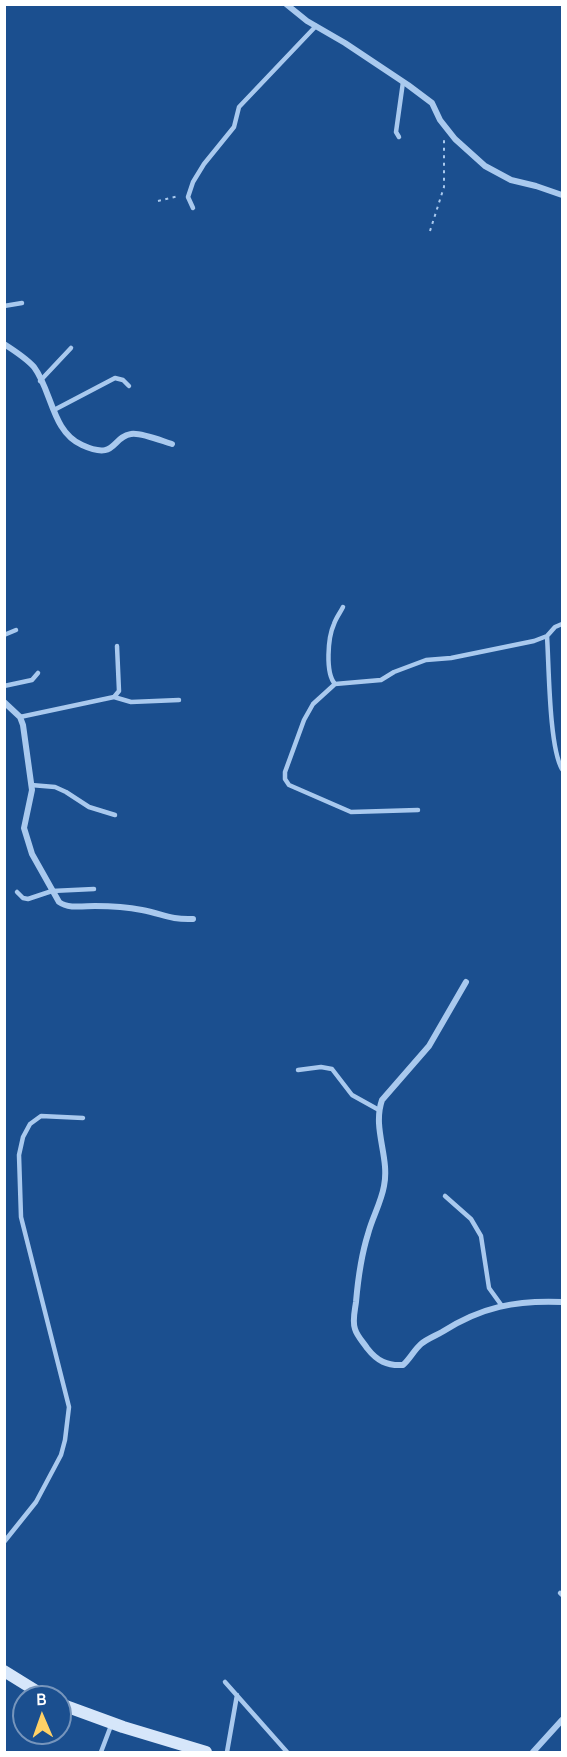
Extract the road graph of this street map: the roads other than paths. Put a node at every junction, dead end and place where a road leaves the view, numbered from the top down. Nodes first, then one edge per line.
1 (286, 4) edge
2 (316, 26) junction
3 (403, 82) junction
4 (399, 137) dead end
5 (562, 195) edge
6 (193, 208) dead end
7 (22, 303) dead end
8 (4, 306) edge
9 (4, 344) edge
10 (71, 348) dead end
11 (40, 381) junction
12 (129, 386) dead end
13 (54, 410) junction
14 (172, 444) dead end
15 (343, 607) dead end
16 (562, 624) edge
17 (16, 630) dead end
18 (4, 635) edge
19 (547, 636) junction
20 (117, 646) dead end
21 (38, 673) dead end
22 (334, 684) junction
23 (4, 686) edge
24 (114, 697) junction
25 (179, 700) dead end
26 (4, 702) edge
27 (20, 717) junction
28 (562, 769) edge
29 (31, 785) junction
30 (418, 810) dead end
31 (115, 815) dead end
32 (94, 890) dead end
33 (52, 891) junction
34 (16, 892) dead end
35 (193, 919) dead end
36 (466, 982) dead end
37 (298, 1070) dead end
38 (379, 1110) junction
39 (83, 1118) dead end
40 (446, 1196) dead end
41 (562, 1302) edge
42 (501, 1306) junction
43 (4, 1542) edge
44 (4, 1671) edge
45 (225, 1682) dead end
46 (27, 1685) edge
47 (237, 1695) junction
48 (72, 1708) edge
49 (562, 1720) edge
50 (112, 1723) junction
51 (101, 1752) edge
52 (206, 1752) edge
53 (227, 1752) edge
54 (287, 1752) edge
55 (533, 1752) edge

1 - 2 street
2 - 3 street
2 - 6 lane
3 - 4 lane
3 - 5 street
7 - 8 lane
9 - 11 street
10 - 11 lane
11 - 13 street
12 - 13 lane
13 - 14 street
15 - 22 lane
16 - 19 lane
17 - 18 lane
19 - 22 lane
19 - 28 lane
20 - 24 lane
21 - 23 lane
22 - 30 lane
24 - 25 lane
24 - 27 lane
26 - 27 street
27 - 29 street
29 - 31 lane
29 - 33 street
32 - 33 lane
33 - 34 lane
33 - 35 street
36 - 38 street
37 - 38 lane
38 - 42 street
39 - 43 lane
40 - 42 lane
41 - 42 street
44 - 46 street
45 - 47 lane
47 - 53 lane
47 - 54 lane
48 - 50 street
49 - 55 street
50 - 51 lane
50 - 52 street

